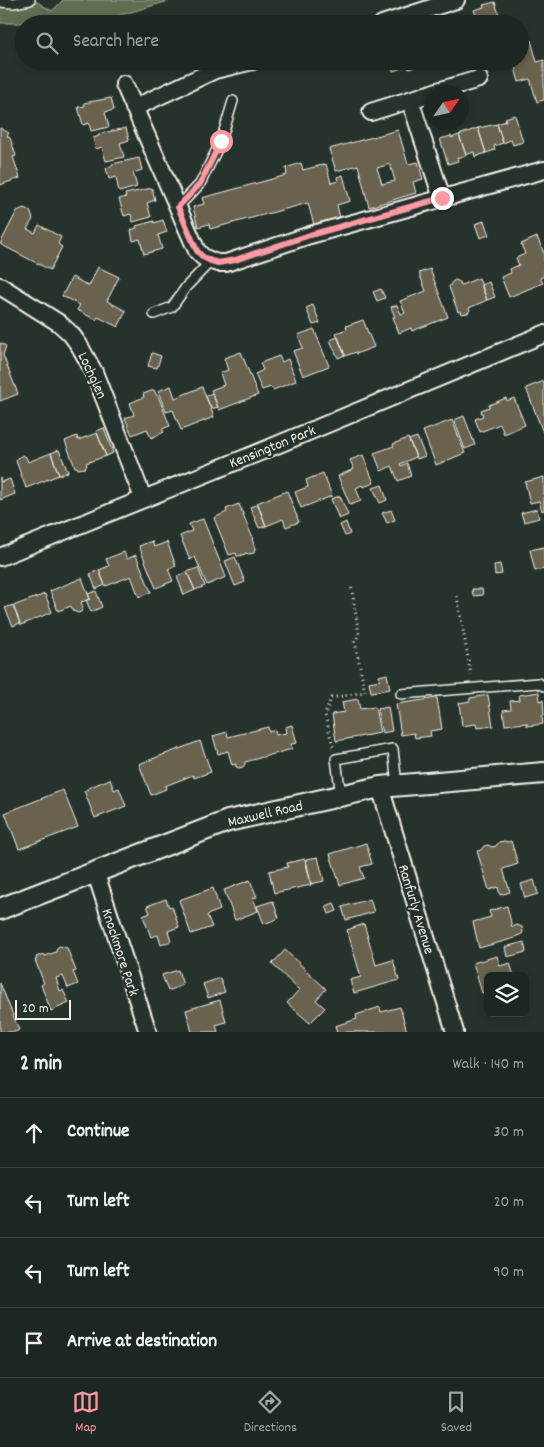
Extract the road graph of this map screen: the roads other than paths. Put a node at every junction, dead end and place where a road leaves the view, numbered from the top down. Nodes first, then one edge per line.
1 (30, 0) edge
2 (456, 0) edge
3 (0, 2) edge
4 (410, 15) edge
5 (215, 70) edge
6 (479, 79) dead end
7 (124, 84) dead end
8 (459, 85) edge
9 (424, 96) edge
10 (410, 100) junction
11 (234, 101) dead end
12 (134, 108) junction
13 (371, 112) dead end
14 (544, 170) edge
15 (442, 198) junction
16 (178, 207) junction
17 (211, 261) junction
18 (0, 286) edge
19 (154, 314) dead end
20 (544, 334) edge
21 (143, 498) junction
22 (0, 557) edge
23 (544, 686) edge
24 (401, 694) dead end
25 (544, 773) edge
26 (388, 786) junction
27 (341, 796) junction
28 (95, 872) junction
29 (0, 909) edge
30 (148, 1032) edge
31 (455, 1032) edge

1 - 3 lane
2 - 4 street
5 - 12 street
6 - 8 street
7 - 12 street
9 - 10 street
10 - 13 street
10 - 15 street
11 - 16 lane
12 - 16 street
14 - 15 street
15 - 17 street
16 - 17 street
17 - 19 lane
18 - 21 street, Lochglen
20 - 21 street, Kensington Park
21 - 22 street, Kensington Park
23 - 24 lane
25 - 26 street, Maxwell Road
26 - 27 street, Maxwell Road
26 - 27 lane
26 - 31 street, Ranfurly Avenue
27 - 28 street, Maxwell Road
28 - 29 street, Maxwell Road
28 - 30 street, Knockmore Park

